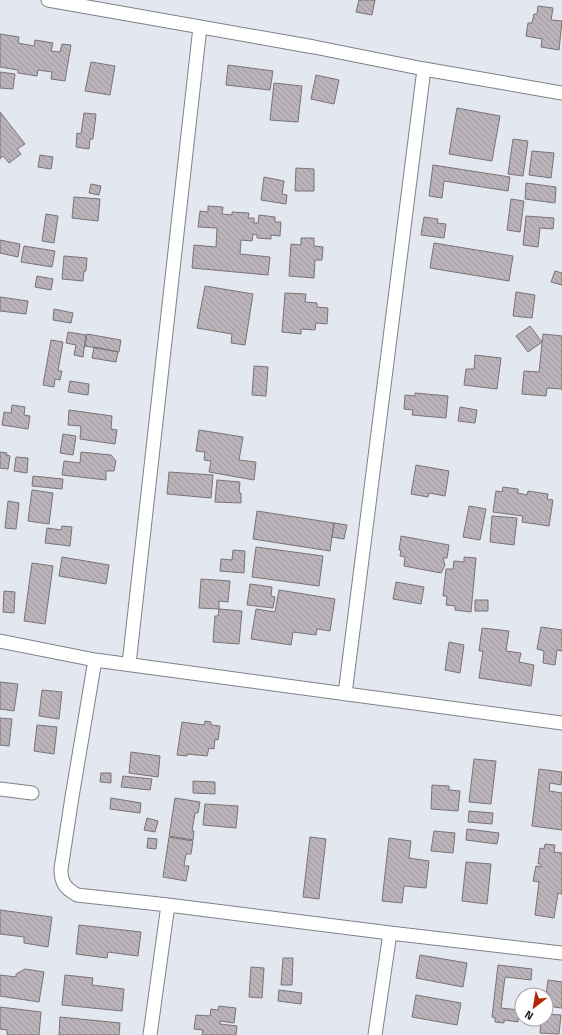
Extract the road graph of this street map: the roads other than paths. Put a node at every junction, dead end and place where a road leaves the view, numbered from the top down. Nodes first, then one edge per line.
1 (48, 0) edge
2 (102, 5) edge
3 (200, 27) junction
4 (424, 69) junction
5 (562, 93) edge
6 (0, 640) edge
7 (95, 660) junction
8 (129, 664) junction
9 (345, 694) junction
10 (562, 723) edge
11 (0, 789) edge
12 (32, 793) dead end
13 (168, 905) junction
14 (390, 933) junction
15 (562, 952) edge
16 (150, 1035) edge
17 (376, 1035) edge

1 - 2 street
2 - 3 street
3 - 4 street
3 - 8 street
4 - 5 street
4 - 9 street
6 - 7 street
7 - 8 street
7 - 13 street
8 - 9 street
9 - 10 street
11 - 12 street
13 - 14 street
13 - 16 street
14 - 15 street
14 - 17 street

